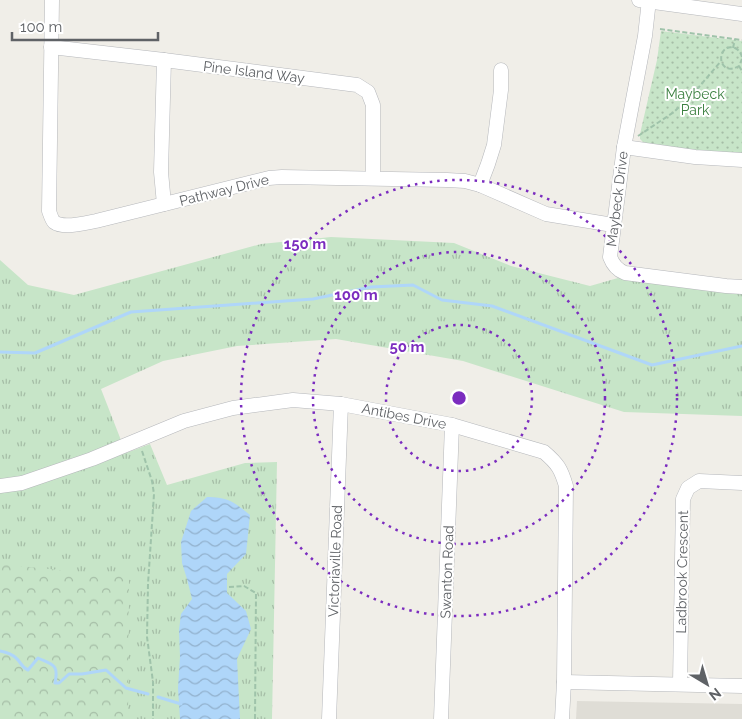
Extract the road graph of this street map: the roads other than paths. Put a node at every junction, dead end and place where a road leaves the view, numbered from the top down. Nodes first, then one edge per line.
1 (52, 0) edge
2 (646, 0) edge
3 (742, 14) edge
4 (51, 47) junction
5 (164, 60) junction
6 (501, 70) dead end
7 (624, 147) junction
8 (742, 160) edge
9 (373, 178) junction
10 (480, 184) junction
11 (164, 204) junction
12 (613, 225) junction
13 (742, 288) edge
14 (341, 404) junction
15 (452, 425) junction
16 (742, 483) edge
17 (0, 486) edge
18 (564, 682) junction
19 (680, 684) junction
20 (742, 686) edge
21 (329, 719) edge
22 (441, 719) edge
23 (562, 719) edge

1 - 4 street, Pathway Drive
2 - 3 street
2 - 7 street, Maybeck Drive
4 - 5 street, Pine Island Way
4 - 11 street, Pathway Drive
5 - 9 street, Pine Island Way
5 - 11 street
6 - 10 street
7 - 8 street
7 - 12 street, Maybeck Drive
9 - 10 street, Pathway Drive
9 - 11 street, Pathway Drive
10 - 12 street, Pathway Drive
12 - 13 street, Maybeck Drive
14 - 15 street, Antibes Drive
14 - 17 street, Antibes Drive
14 - 21 street, Victoriaville Road
15 - 18 street, Antibes Drive
15 - 22 street, Swanton Road
16 - 19 street, Ladbrook Crescent
18 - 19 street
18 - 23 street, Antibes Drive
19 - 20 street

